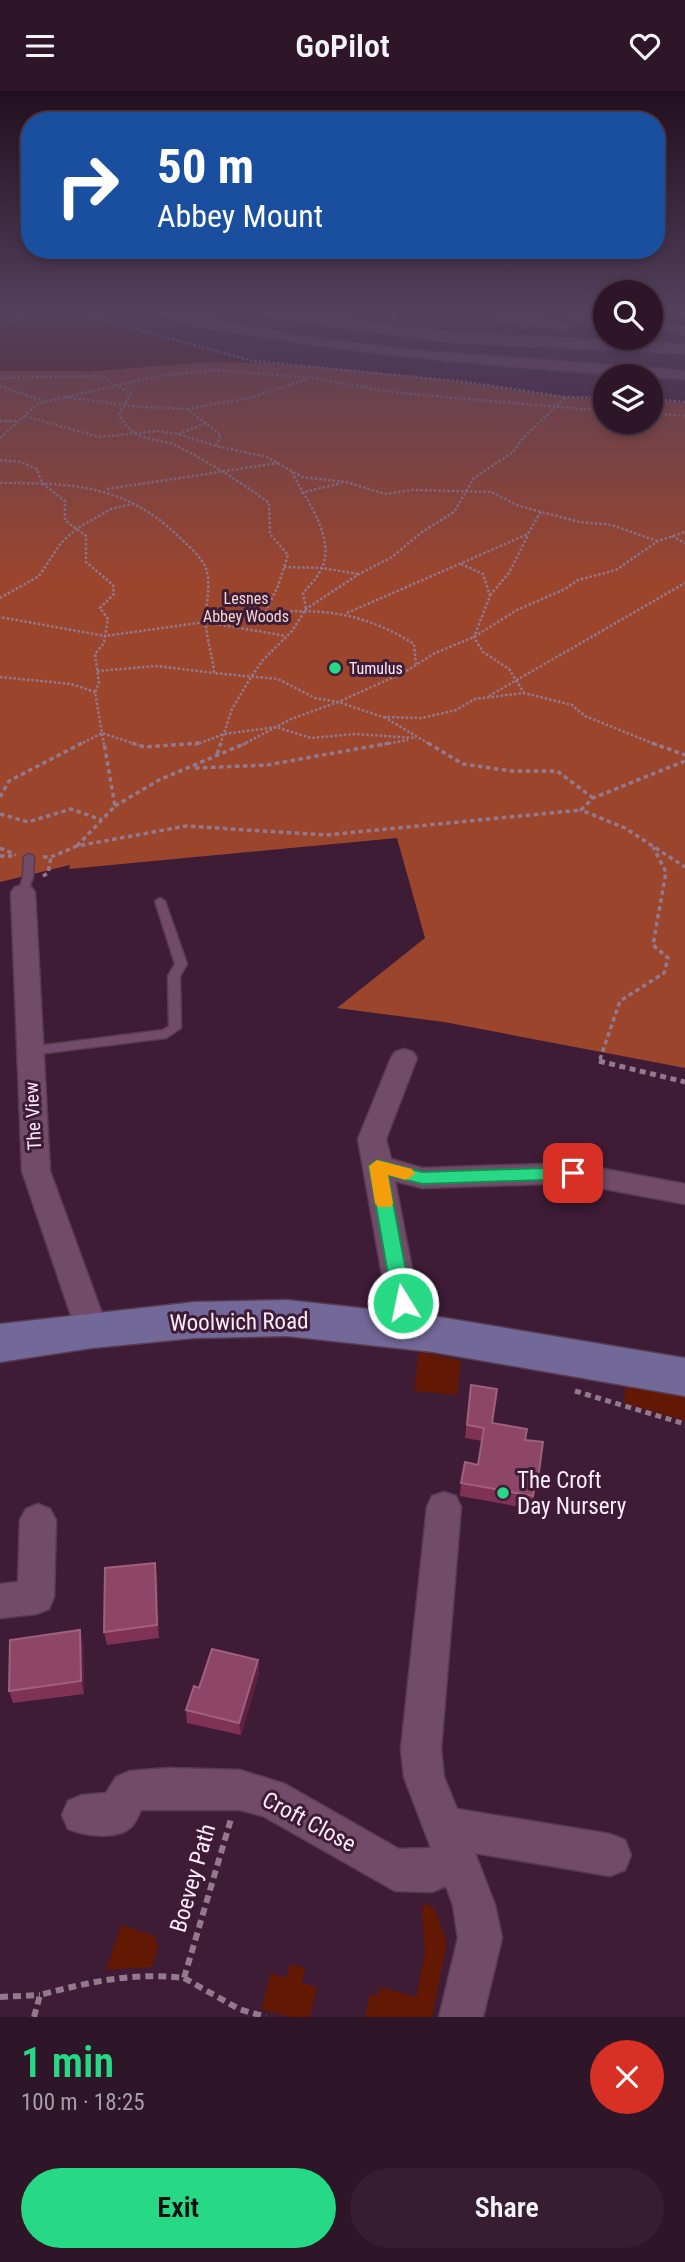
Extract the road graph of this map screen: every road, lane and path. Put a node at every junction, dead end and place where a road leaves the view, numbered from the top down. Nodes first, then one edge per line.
1 (43, 402) edge
2 (107, 402) edge
3 (227, 402) edge
4 (492, 402) edge
5 (561, 402) edge
6 (127, 404) junction
7 (557, 408) junction
8 (187, 409) junction
9 (593, 410) edge
10 (663, 414) edge
11 (25, 416) junction
12 (685, 416) edge
13 (0, 421) edge
14 (17, 421) junction
15 (206, 423) junction
16 (136, 433) junction
17 (178, 434) junction
18 (0, 438) edge
19 (216, 446) junction
20 (0, 460) edge
21 (278, 463) junction
22 (217, 471) junction
23 (292, 472) junction
24 (346, 482) junction
25 (0, 483) edge
26 (42, 483) junction
27 (106, 489) junction
28 (468, 489) junction
29 (301, 492) junction
30 (137, 502) junction
31 (541, 511) junction
32 (76, 529) junction
33 (685, 532) edge
34 (528, 534) junction
35 (671, 536) junction
36 (658, 541) junction
37 (685, 543) edge
38 (461, 564) junction
39 (284, 567) junction
40 (322, 568) junction
41 (359, 574) junction
42 (685, 583) edge
43 (490, 596) junction
44 (0, 599) edge
45 (306, 609) junction
46 (265, 613) junction
47 (346, 613) junction
48 (0, 617) edge
49 (205, 622) junction
50 (105, 636) junction
51 (287, 636) junction
52 (474, 637) junction
53 (416, 665) junction
54 (97, 671) junction
55 (214, 673) junction
56 (0, 677) edge
57 (252, 677) junction
58 (514, 681) junction
59 (95, 692) junction
60 (524, 693) junction
61 (488, 697) junction
62 (338, 702) junction
63 (383, 717) junction
64 (276, 727) junction
65 (102, 733) junction
66 (224, 734) junction
67 (415, 739) junction
68 (217, 754) junction
69 (685, 755) edge
70 (685, 761) edge
71 (190, 768) junction
72 (0, 797) edge
73 (593, 798) junction
74 (114, 806) junction
75 (581, 810) junction
76 (0, 814) edge
77 (102, 820) junction
78 (77, 846) junction
79 (653, 847) junction
80 (0, 848) edge
81 (0, 856) edge
82 (29, 857) joint
83 (685, 867) edge
84 (23, 892) joint
85 (160, 901) dead end
86 (30, 1051) junction
87 (404, 1058) dead end
88 (685, 1081) edge
89 (377, 1166) junction
90 (685, 1194) edge
91 (92, 1330) junction
92 (408, 1331) junction
93 (0, 1343) edge
94 (685, 1377) edge
95 (444, 1507) dead end
96 (38, 1520) dead end
97 (0, 1601) edge
98 (240, 1790) junction
99 (82, 1815) dead end
100 (450, 1842) junction
101 (610, 1855) dead end
102 (184, 1978) junction
103 (40, 1995) junction
104 (0, 1997) edge
105 (34, 2017) edge
106 (266, 2017) edge
107 (461, 2017) edge

1 - 11 path
2 - 6 path
3 - 8 path
4 - 7 path
5 - 7 path
6 - 8 path
6 - 16 path
7 - 9 path
7 - 28 path
8 - 15 path
10 - 12 path
11 - 14 path
11 - 16 path
13 - 14 path
14 - 18 path
15 - 17 path
15 - 19 path
16 - 17 path
16 - 22 path
17 - 19 path
19 - 21 path
20 - 26 path
21 - 22 path
21 - 23 path
22 - 27 path
22 - 39 path
23 - 24 path
23 - 29 path
24 - 28 path
24 - 29 path
25 - 26 path
26 - 27 path
26 - 32 path
27 - 30 path
28 - 31 path
28 - 41 path
29 - 40 path
30 - 32 path
30 - 49 path
31 - 34 path
31 - 36 path
32 - 44 path
32 - 50 path
33 - 35 path
34 - 38 path
34 - 43 path
35 - 36 path
35 - 37 path
36 - 52 path
38 - 43 path
38 - 47 path
39 - 40 path
39 - 46 path
40 - 41 path
40 - 45 path
41 - 45 path
42 - 58 path
43 - 52 path
45 - 46 path
45 - 47 path
45 - 51 path
46 - 49 path
47 - 53 path
48 - 50 path
49 - 50 path
49 - 51 path
49 - 55 path
50 - 54 path
51 - 57 path
52 - 53 path
52 - 58 path
53 - 62 path
54 - 55 path
54 - 59 path
55 - 57 path
56 - 59 path
57 - 62 path
57 - 66 path
58 - 60 path
58 - 61 path
59 - 65 path
60 - 61 path
60 - 69 path
61 - 63 path
62 - 63 path
62 - 64 path
63 - 67 path
64 - 66 path
64 - 67 path
64 - 68 path
65 - 66 path
65 - 72 path
65 - 74 path
66 - 68 path
67 - 71 path
67 - 73 path
68 - 71 path
70 - 73 path
71 - 74 path
73 - 75 path
74 - 77 path
75 - 78 path
75 - 79 path
76 - 77 path
77 - 78 path
78 - 82 path
79 - 83 path
79 - 88 path
80 - 81 path
82 - 84 lane
84 - 86 street, The View
85 - 86 lane
86 - 91 street, The View
87 - 89 street
89 - 90 street
89 - 92 street
91 - 92 main road, Woolwich Road
91 - 93 main road, Woolwich Road
92 - 94 main road, Woolwich Road
95 - 100 street
96 - 97 street
98 - 99 street, Croft Close
98 - 100 street, Croft Close
98 - 102 path, Boevey Path
100 - 101 street
100 - 107 street
102 - 103 path
102 - 106 path
103 - 104 path
103 - 105 path

